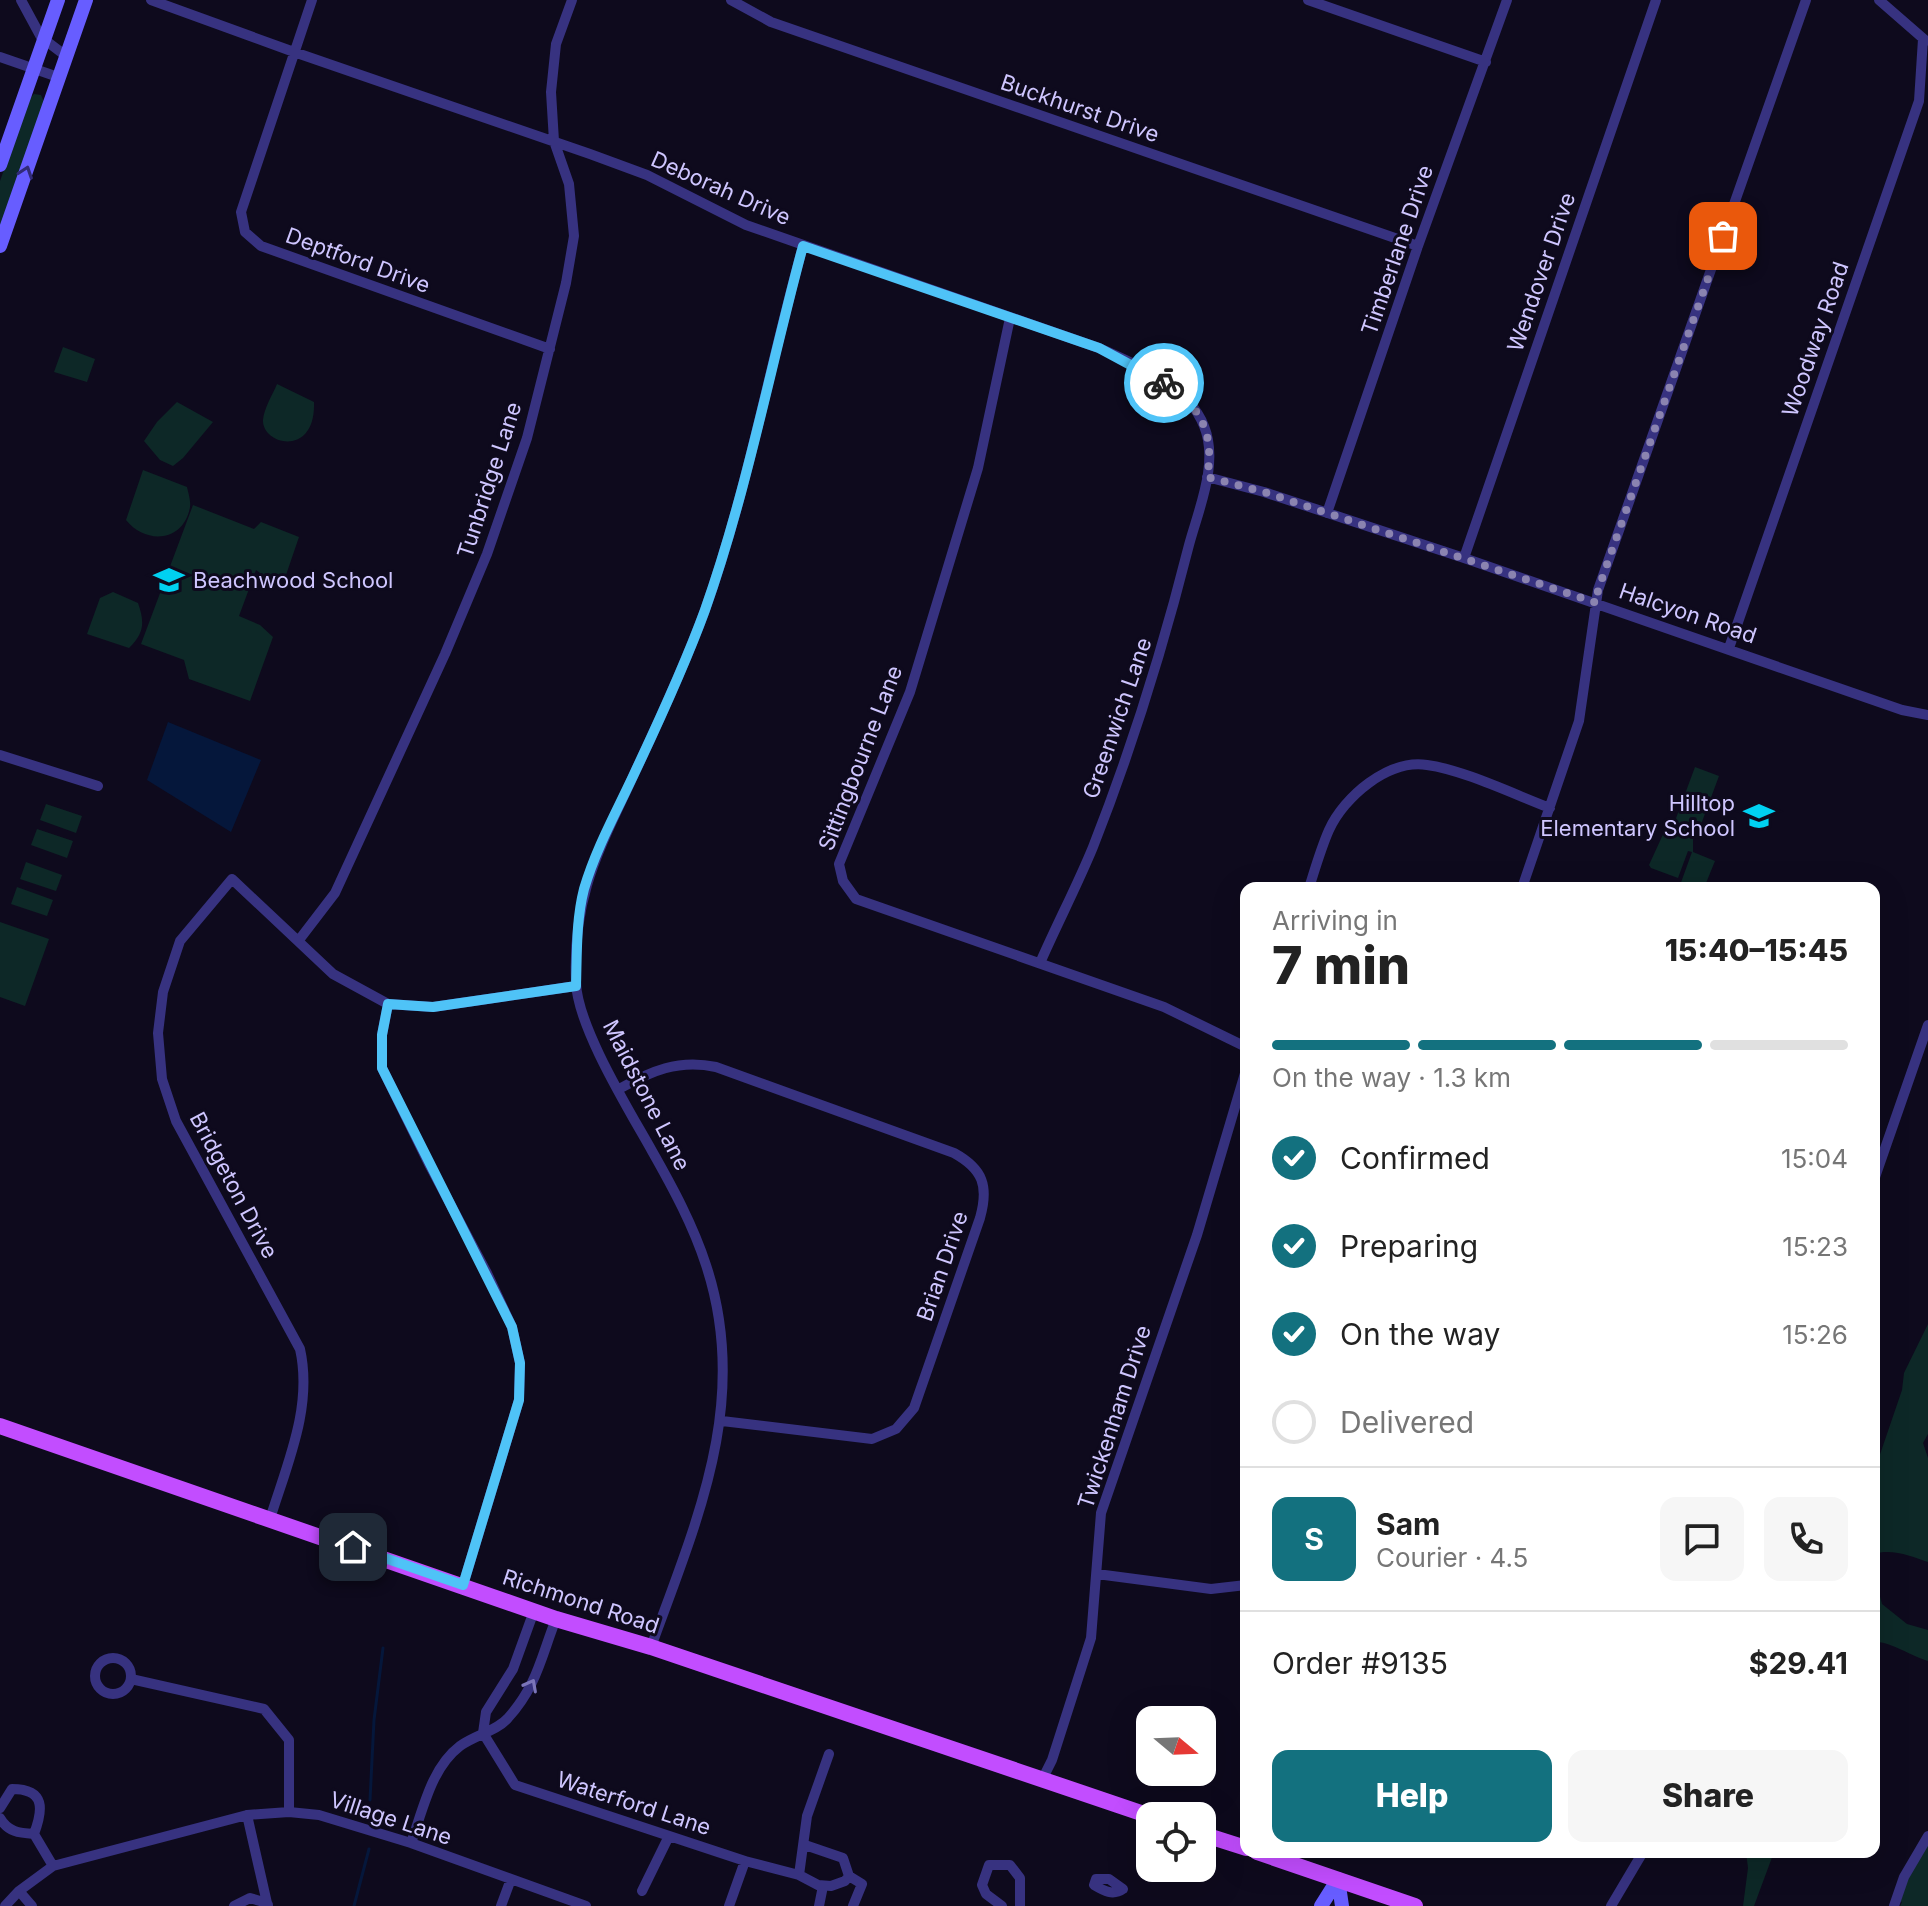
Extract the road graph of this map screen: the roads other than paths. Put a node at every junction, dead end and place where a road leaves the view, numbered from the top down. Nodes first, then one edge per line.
1 (21, 0) edge
2 (58, 0) edge
3 (86, 0) edge
4 (151, 0) edge
5 (312, 0) edge
6 (572, 0) edge
7 (731, 0) edge
8 (1308, 0) edge
9 (1507, 0) edge
10 (1656, 0) edge
11 (1806, 0) edge
12 (1879, 0) edge
13 (1926, 40) edge
14 (44, 41) junction
15 (294, 52) junction
16 (66, 56) junction
17 (0, 57) edge
18 (1486, 62) junction
19 (34, 69) junction
20 (58, 77) junction
21 (554, 141) junction
22 (0, 165) edge
23 (0, 246) edge
24 (803, 246) junction
25 (1418, 246) junction
26 (1010, 318) junction
27 (550, 349) junction
28 (1207, 477) junction
29 (1327, 513) junction
30 (1464, 558) junction
31 (1597, 603) junction
32 (1729, 648) junction
33 (1928, 715) edge
34 (0, 755) edge
35 (98, 786) dead end
36 (1550, 808) junction
37 (1311, 882) edge
38 (1524, 882) edge
39 (299, 940) junction
40 (1040, 963) junction
41 (576, 986) junction
42 (388, 1004) junction
43 (1928, 1025) edge
44 (1240, 1044) edge
45 (619, 1089) junction
46 (1240, 1090) edge
47 (1880, 1163) edge
48 (722, 1421) junction
49 (0, 1426) edge
50 (270, 1519) junction
51 (1097, 1574) junction
52 (463, 1585) junction
53 (1240, 1586) edge
54 (534, 1611) junction
55 (556, 1619) junction
56 (651, 1647) junction
57 (131, 1679) dead end
58 (483, 1733) junction
59 (829, 1754) dead end
60 (1042, 1780) junction
61 (0, 1808) edge
62 (1136, 1811) edge
63 (289, 1812) junction
64 (247, 1815) junction
65 (0, 1818) edge
66 (34, 1834) junction
67 (669, 1836) junction
68 (1928, 1836) edge
69 (1216, 1838) edge
70 (411, 1843) junction
71 (805, 1845) junction
72 (1240, 1846) edge
73 (1275, 1858) edge
74 (1639, 1858) edge
75 (745, 1861) junction
76 (53, 1866) junction
77 (799, 1875) junction
78 (849, 1876) junction
79 (511, 1879) junction
80 (1338, 1879) junction
81 (823, 1886) junction
82 (19, 1891) junction
83 (642, 1891) dead end
84 (1106, 1892) dead end
85 (267, 1904) edge
86 (5, 1906) edge
87 (32, 1906) edge
88 (234, 1906) edge
89 (501, 1906) edge
90 (586, 1906) edge
91 (729, 1906) edge
92 (819, 1906) edge
93 (853, 1906) edge
94 (1002, 1906) edge
95 (1020, 1906) edge
96 (1103, 1906) edge
97 (1321, 1906) edge
98 (1342, 1906) edge
99 (1415, 1906) edge
100 (1611, 1906) edge
101 (1894, 1906) edge

1 - 14 street
2 - 14 main road
3 - 16 main road
4 - 15 street, Deborah Drive
5 - 15 street
6 - 21 street, Tunbridge Lane
7 - 25 street, Buckhurst Drive
8 - 18 street
9 - 18 street, Timberlane Drive
10 - 30 street, Wendover Drive
11 - 31 street
12 - 13 street
13 - 32 street, Woodway Road
14 - 16 street
14 - 19 main road
15 - 21 street, Deborah Drive
15 - 27 street, Deptford Drive
16 - 20 main road
17 - 19 street
18 - 25 street, Timberlane Drive
19 - 20 street
19 - 22 main road
23 -> 20 main road
21 - 24 street, Deborah Drive
21 - 27 street, Tunbridge Lane
24 - 26 street, Deborah Drive
24 - 41 street, Maidstone Lane
25 - 29 street, Timberlane Drive
26 - 28 street, Deborah Drive
26 - 40 street, Sittingbourne Lane
27 - 39 street, Tunbridge Lane
28 - 29 street, Halcyon Road
28 - 40 street, Greenwich Lane
29 - 30 street, Halcyon Road
30 - 31 street, Halcyon Road
31 - 32 street, Halcyon Road
31 - 36 street
32 - 33 street, Halcyon Road
34 - 35 street
36 - 37 street
36 - 38 street
39 - 42 street
39 - 50 street, Bridgeton Drive
40 - 44 street, Sittingbourne Lane
41 - 42 street
41 - 45 street, Maidstone Lane
42 - 52 street
43 - 47 street
45 - 48 street, Maidstone Lane
45 - 48 street, Brian Drive
46 - 51 street, Twickenham Drive
48 - 56 street, Maidstone Lane
49 - 50 main road, Richmond Road
50 - 52 main road, Richmond Road
51 - 53 street
51 - 60 street, Twickenham Drive
52 - 54 main road, Richmond Road
54 - 55 main road, Richmond Road
54 - 58 street
55 - 56 main road, Richmond Road
58 -> 55 street
56 - 60 main road, Richmond Road
57 - 63 street
58 - 67 street, Waterford Lane
58 - 70 street
59 - 71 street
60 - 62 main road, Richmond Road
61 - 66 street
63 - 64 street, Village Lane
63 - 70 street, Village Lane
64 - 76 street, Village Lane
64 - 85 street
65 - 66 street
66 - 76 street
67 - 75 street, Waterford Lane
67 - 83 street
68 - 101 street
69 - 72 main road
70 - 79 street, Village Lane
71 - 77 street
71 - 78 street
73 - 80 main road
74 - 100 street
75 - 77 street, Waterford Lane
75 - 91 street
76 - 82 street, Village Lane
77 - 81 street, Waterford Lane
78 - 81 street
78 - 93 street
79 - 89 street
79 - 90 street, Village Lane
80 - 97 main road
80 - 98 main road
80 - 99 main road
81 - 92 street
82 - 86 street, Village Lane
82 - 87 street
84 - 96 street
85 - 88 street
94 - 95 street

